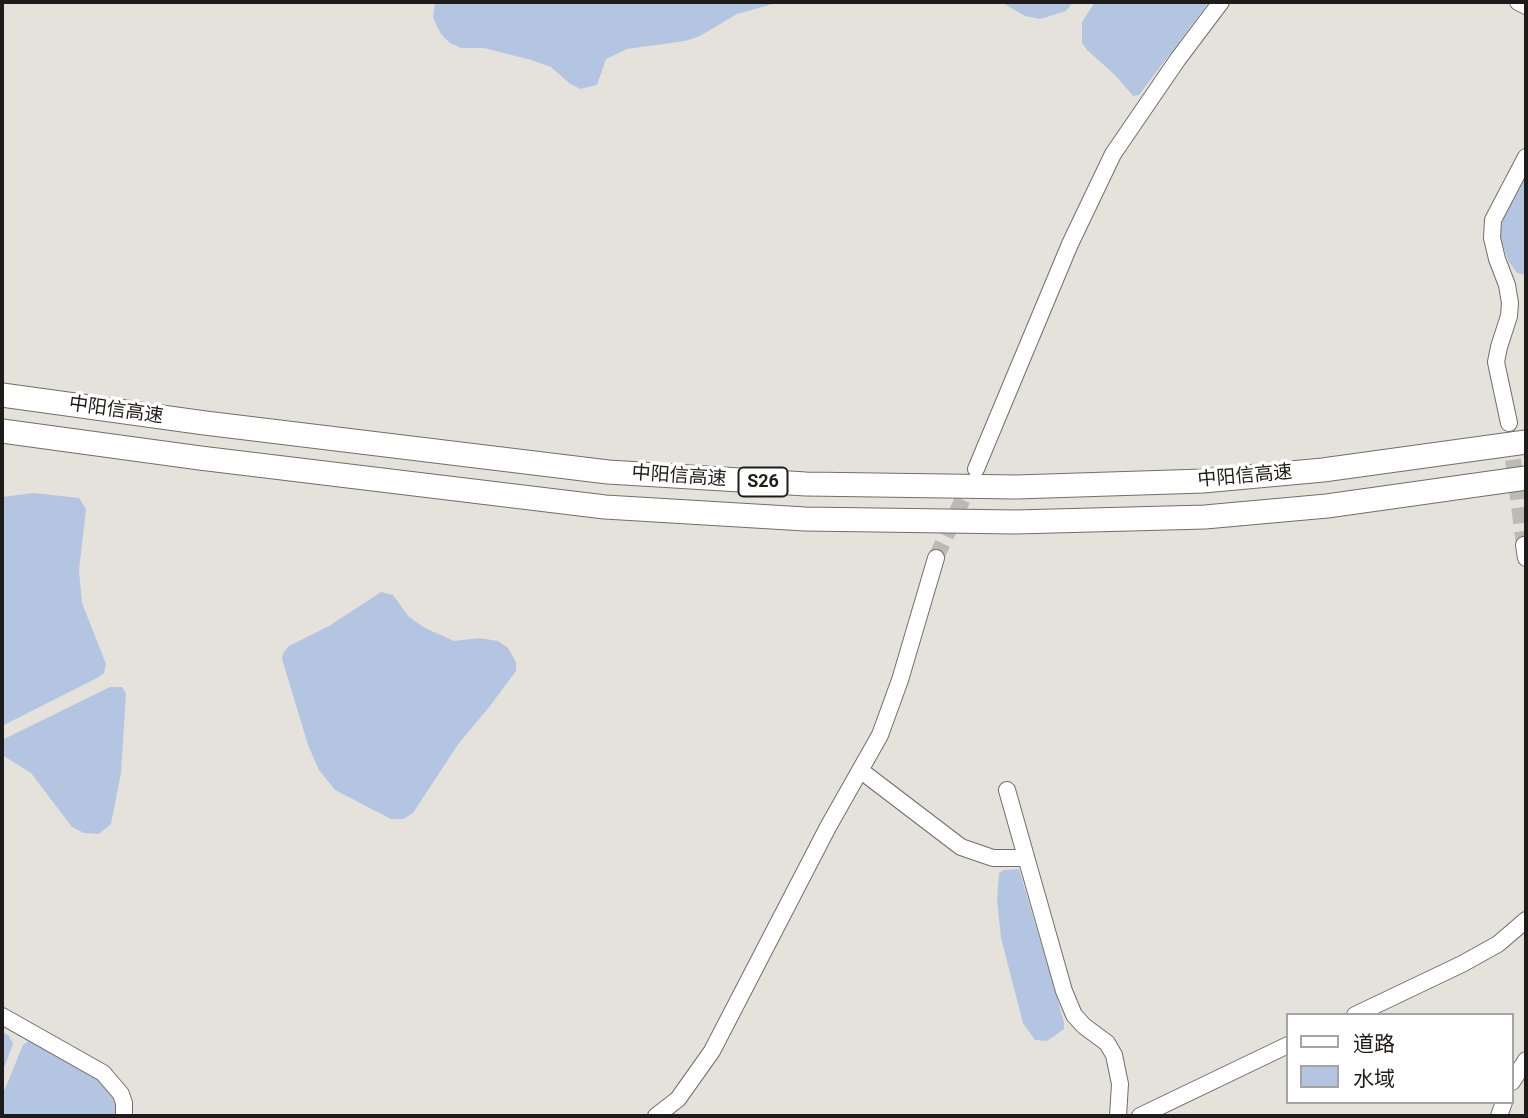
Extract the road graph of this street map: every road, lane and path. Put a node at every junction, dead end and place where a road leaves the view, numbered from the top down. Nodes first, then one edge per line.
1 (1221, 2) edge
2 (1518, 2) edge
3 (1526, 6) edge
4 (1526, 157) edge
5 (1526, 302) edge
6 (1509, 316) junction
7 (2, 395) edge
8 (1509, 423) tunnel mouth
9 (2, 431) edge
10 (1526, 442) edge
11 (976, 469) tunnel mouth
12 (1526, 478) edge
13 (936, 558) tunnel mouth
14 (860, 770) junction
15 (1007, 790) dead end
16 (1026, 858) junction
17 (1526, 919) edge
18 (1359, 1013) edge
19 (2, 1016) edge
20 (1286, 1046) edge
21 (1526, 1060) edge
22 (1514, 1079) edge
23 (124, 1116) edge
24 (656, 1116) edge
25 (1118, 1116) edge
26 (1140, 1116) edge

1 - 11 street
2 - 3 street
4 - 6 street
5 - 6 street
6 - 8 street
7 - 10 highway, 中阳信高速 / S26
9 - 12 highway, 中阳信高速 / S26
13 - 14 street
14 - 16 street
14 - 24 street
15 - 16 street
16 - 25 street
17 - 18 street
19 - 23 street
20 - 26 street
21 - 22 street

